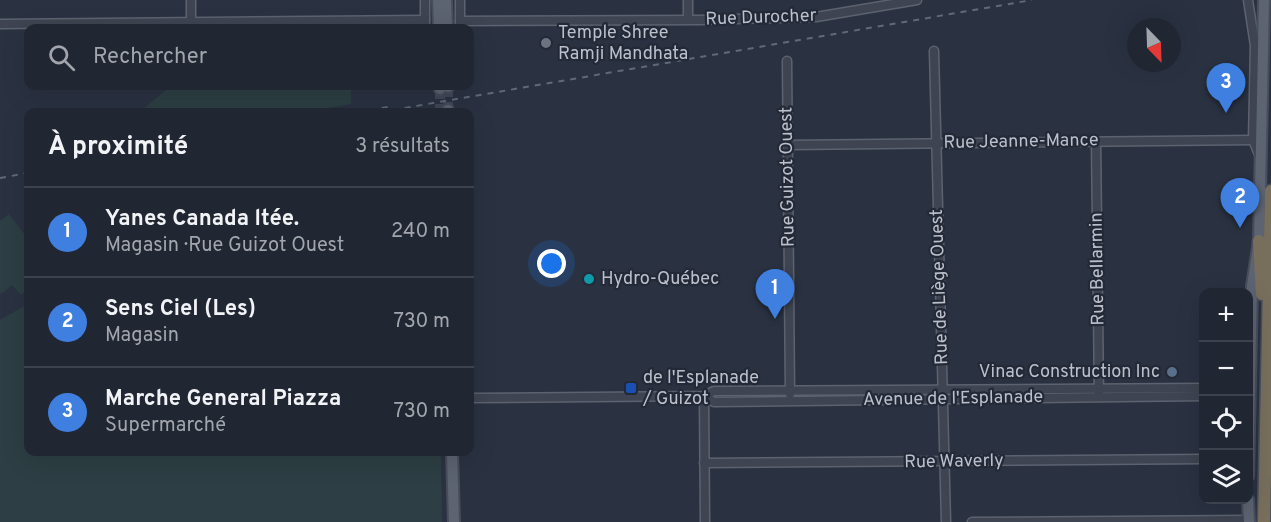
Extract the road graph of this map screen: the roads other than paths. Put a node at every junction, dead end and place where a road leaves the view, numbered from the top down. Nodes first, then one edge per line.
1 (190, 0) edge
2 (425, 0) edge
3 (438, 0) edge
4 (446, 0) edge
5 (460, 0) edge
6 (688, 0) edge
7 (917, 0) edge
8 (1248, 0) edge
9 (1264, 0) edge
10 (688, 19) junction
11 (0, 24) edge
12 (24, 24) edge
13 (190, 24) edge
14 (425, 24) edge
15 (439, 24) edge
16 (447, 24) edge
17 (460, 24) edge
18 (474, 25) edge
19 (934, 51) dead end
20 (787, 60) dead end
21 (1253, 140) junction
22 (1096, 141) junction
23 (936, 143) junction
24 (788, 145) junction
25 (1261, 159) junction
26 (1271, 191) edge
27 (1259, 241) junction
28 (1251, 342) edge
29 (1266, 382) junction
30 (1199, 388) edge
31 (943, 389) junction
32 (790, 391) junction
33 (1099, 393) junction
34 (704, 396) junction
35 (1199, 396) edge
36 (1249, 396) edge
37 (474, 398) edge
38 (943, 399) junction
39 (790, 401) junction
40 (1249, 450) edge
41 (452, 456) edge
42 (1199, 459) edge
43 (944, 462) junction
44 (704, 463) junction
45 (1248, 504) edge
46 (453, 520) edge
47 (1249, 521) edge
48 (705, 522) edge
49 (946, 522) edge
50 (972, 522) edge
51 (1264, 522) edge

1 - 13 street
2 - 14 street
3 - 15 main road
4 - 16 main road
5 - 17 street
6 - 10 street
7 - 10 street, Rue Durocher
8 - 21 street
9 - 25 main road
10 - 18 street, Rue Durocher
11 - 12 street
19 - 23 street, Rue de Liège Ouest
20 - 24 street, Rue Guizot Ouest
21 - 22 street, Rue Jeanne-Mance
21 - 25 street
22 - 23 street, Rue Jeanne-Mance
22 - 33 street, Rue Bellarmin
23 - 24 street, Rue Jeanne-Mance
23 - 31 street, Rue de Liège Ouest
24 - 32 street, Rue Guizot Ouest
25 - 27 main road
26 - 29 highway
27 - 28 main road
27 - 29 highway
29 - 51 highway
30 - 33 street, Avenue de l'Esplanade
31 - 32 street, Avenue de l'Esplanade
31 - 33 street, Avenue de l'Esplanade
31 - 38 street, Rue de Liège Ouest
32 - 34 street, Avenue de l'Esplanade
32 - 39 street, Rue Guizot Ouest
33 - 35 street, Avenue de l'Esplanade
33 - 38 street, Avenue de l'Esplanade
34 - 37 street, Avenue de l'Esplanade
34 - 39 street, Avenue de l'Esplanade
34 - 44 street
36 - 40 main road
38 - 39 street, Avenue de l'Esplanade
38 - 43 street, Rue de Liège Ouest
41 - 46 main road
42 - 43 street, Rue Waverly
43 - 44 street, Rue Waverly
43 - 49 street, Rue de Liège Ouest
44 - 48 street
45 - 47 main road
47 - 50 street

